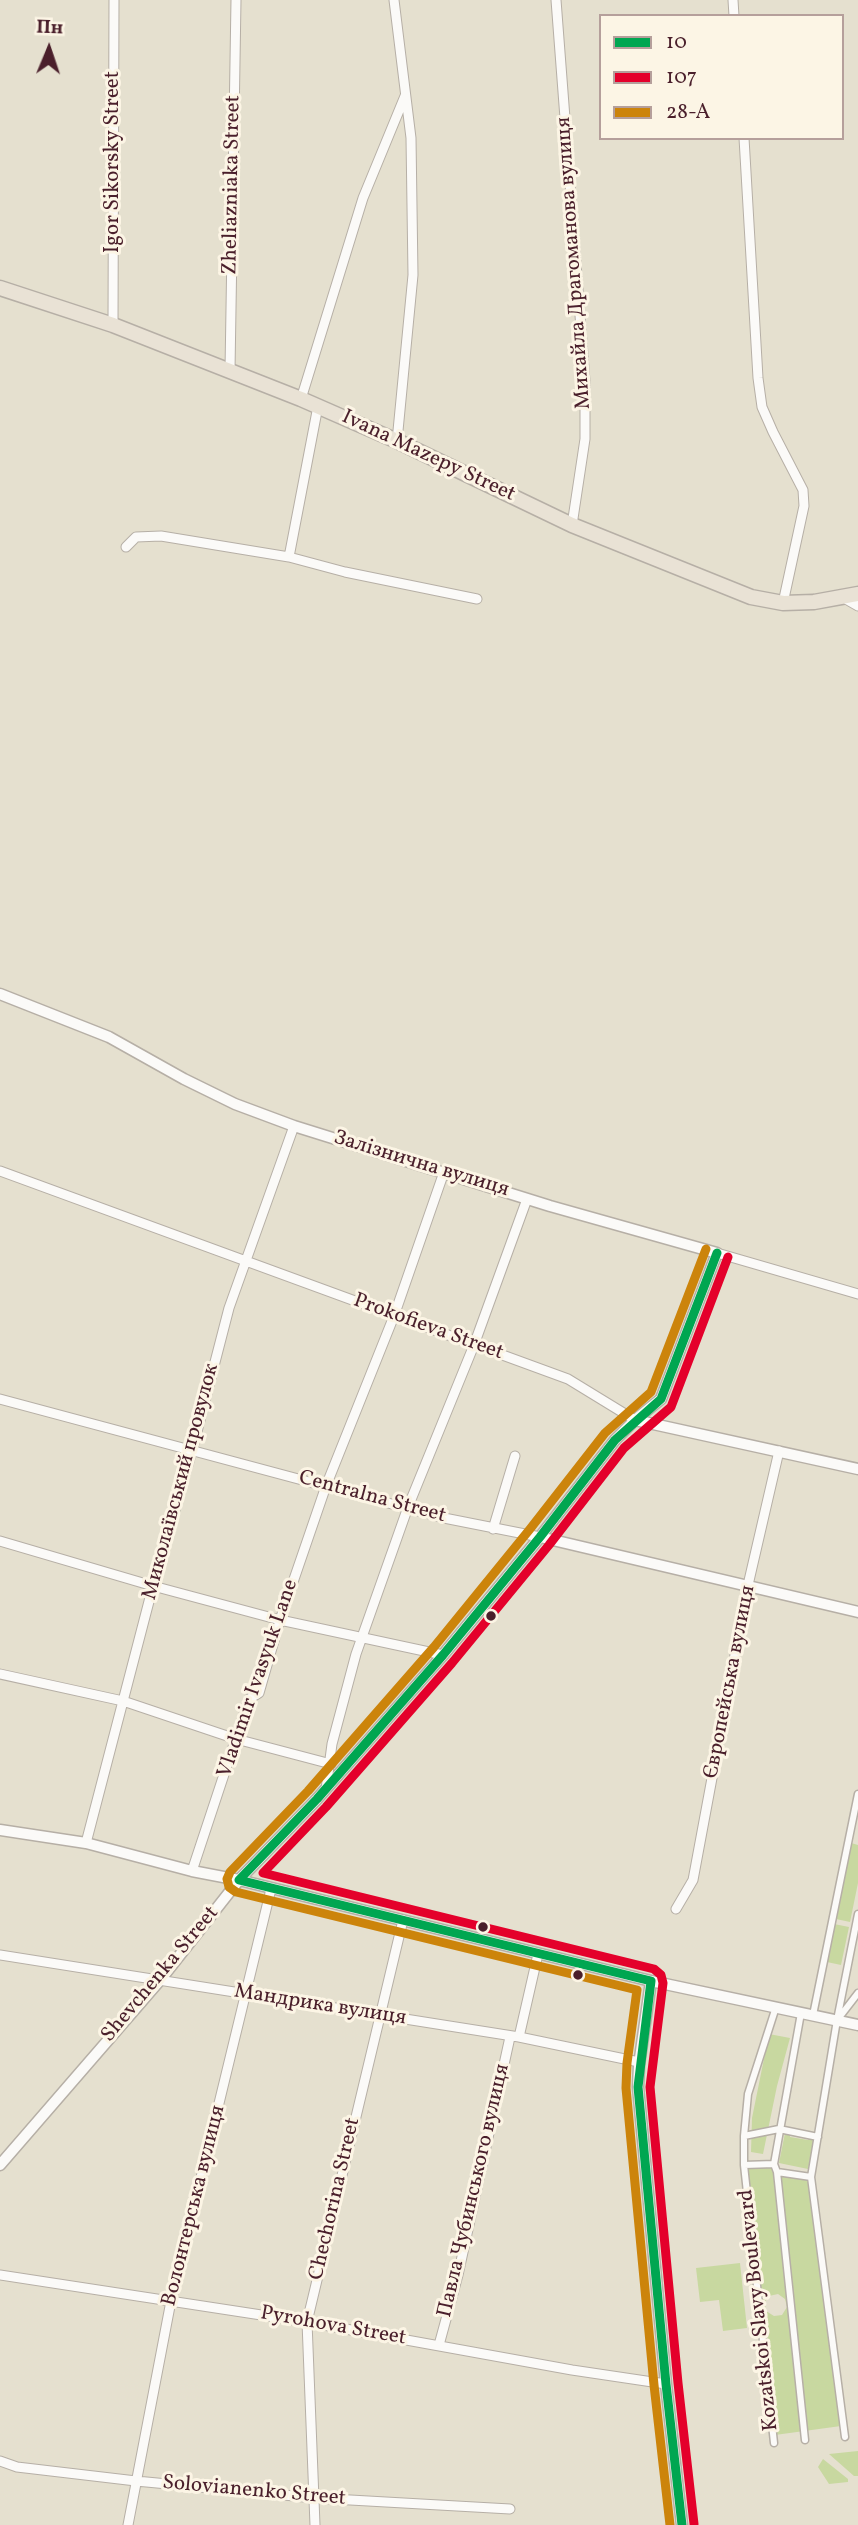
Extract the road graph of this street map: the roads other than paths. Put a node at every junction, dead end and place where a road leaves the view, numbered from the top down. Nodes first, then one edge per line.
1 (114, 0) edge
2 (236, 0) edge
3 (394, 0) edge
4 (556, 0) edge
5 (405, 95) junction
6 (744, 140) edge
7 (0, 288) edge
8 (113, 325) junction
9 (230, 370) junction
10 (301, 399) junction
11 (318, 406) junction
12 (397, 441) junction
13 (572, 525) junction
14 (126, 547) dead end
15 (289, 557) junction
16 (851, 596) edge
17 (477, 599) dead end
18 (783, 603) junction
19 (858, 606) edge
20 (0, 994) edge
21 (294, 1126) junction
22 (0, 1171) edge
23 (444, 1172) junction
24 (527, 1199) junction
25 (717, 1253) junction
26 (247, 1263) junction
27 (858, 1294) edge
28 (394, 1316) junction
29 (474, 1345) junction
30 (0, 1399) edge
31 (635, 1420) junction
32 (192, 1451) junction
33 (779, 1451) junction
34 (515, 1456) dead end
35 (858, 1469) edge
36 (326, 1486) junction
37 (408, 1507) junction
38 (493, 1529) junction
39 (540, 1537) junction
40 (0, 1541) edge
41 (748, 1585) junction
42 (153, 1586) junction
43 (858, 1612) edge
44 (280, 1620) junction
45 (363, 1636) junction
46 (443, 1655) junction
47 (0, 1674) edge
48 (122, 1701) junction
49 (236, 1739) junction
50 (331, 1764) junction
51 (325, 1790) junction
52 (858, 1794) edge
53 (0, 1830) edge
54 (86, 1843) junction
55 (191, 1871) junction
56 (239, 1881) junction
57 (271, 1889) junction
58 (676, 1909) dead end
59 (858, 1914) edge
60 (403, 1920) junction
61 (538, 1954) junction
62 (0, 1955) edge
63 (161, 1979) junction
64 (651, 1981) junction
65 (246, 1993) junction
66 (858, 1993) edge
67 (776, 2007) junction
68 (801, 2013) junction
69 (813, 2015) junction
70 (379, 2016) junction
71 (837, 2021) junction
72 (858, 2025) edge
73 (514, 2037) junction
74 (639, 2062) junction
75 (779, 2129) junction
76 (744, 2136) junction
77 (818, 2137) junction
78 (774, 2164) junction
79 (0, 2165) edge
80 (744, 2165) junction
81 (776, 2172) junction
82 (811, 2177) junction
83 (0, 2275) edge
84 (171, 2301) junction
85 (307, 2322) junction
86 (439, 2345) junction
87 (666, 2384) junction
88 (845, 2437) dead end
89 (805, 2440) dead end
90 (774, 2442) dead end
91 (0, 2461) edge
92 (136, 2481) junction
93 (315, 2498) junction
94 (510, 2510) dead end
95 (128, 2525) edge
96 (315, 2525) edge
97 (682, 2525) edge

1 - 8 street, Igor Sikorsky Street
2 - 9 street, Zheliazniaka Street
3 - 5 street
4 - 13 street, Михайла Драгоманова вулиця
5 - 10 street
5 - 12 street
6 - 18 street
7 - 8 main road, Ivana Mazepy Street
8 - 9 main road, Ivana Mazepy Street
9 - 10 main road, Ivana Mazepy Street
10 - 11 main road, Ivana Mazepy Street
11 - 12 main road, Ivana Mazepy Street
11 - 15 street
12 - 13 main road, Ivana Mazepy Street
13 - 18 main road, Ivana Mazepy Street
14 - 15 street
15 - 17 street
16 - 18 main road, Ivana Mazepy Street
16 - 19 street
20 - 21 street, Залізнична вулиця
21 - 23 street, Залізнична вулиця
21 - 26 street, Миколаївський провулок
22 - 26 street, Prokofieva Street
23 - 24 street, Залізнична вулиця
23 - 28 street, Vladimir Ivasyuk Lane
24 - 25 street, Залізнична вулиця
24 - 29 street
25 - 27 street, Залізнична вулиця
25 - 31 street, Shevchenka Street
26 - 28 street, Prokofieva Street
26 - 32 street, Миколаївський провулок
28 - 29 street, Prokofieva Street
28 - 36 street, Vladimir Ivasyuk Lane
29 - 31 street, Prokofieva Street
29 - 37 street
30 - 32 street, Centralna Street
31 - 33 street, Prokofieva Street
31 - 39 street, Shevchenka Street
32 - 36 street, Centralna Street
32 - 42 street, Миколаївський провулок
33 - 35 street, Prokofieva Street
33 - 41 street, Європейська вулиця
34 - 38 street
36 - 37 street, Centralna Street
36 - 44 street, Vladimir Ivasyuk Lane
37 - 38 street, Centralna Street
37 - 45 street
38 - 39 street, Centralna Street
39 - 41 street, Centralna Street
39 - 46 street, Shevchenka Street
40 - 42 street
41 - 43 street, Centralna Street
41 - 58 street, Європейська вулиця
42 - 44 street
42 - 48 street, Миколаївський провулок
44 - 45 street
44 - 49 street, Vladimir Ivasyuk Lane
45 - 46 street
45 - 50 street
46 - 51 street, Shevchenka Street
47 - 48 street
48 - 49 street
48 - 54 street, Миколаївський провулок
49 - 50 street
49 - 55 street, Vladimir Ivasyuk Lane
50 - 51 street
51 - 56 street, Shevchenka Street
52 - 69 street
53 - 54 street
54 - 55 street
55 - 56 street
56 - 57 street
56 - 63 street, Shevchenka Street
57 - 60 street
57 - 65 street, Волонтерська вулиця
59 - 71 street
60 - 61 street
60 - 70 street, Chechorina Street
61 - 64 street
61 - 73 street, Павла Чубинського вулиця
62 - 63 street, Мандрика вулиця
63 - 65 street, Мандрика вулиця
63 - 79 street, Shevchenka Street
64 - 67 street
64 - 74 street
65 - 70 street, Мандрика вулиця
65 - 84 street, Волонтерська вулиця
66 - 71 street
67 - 68 street
67 - 76 street
68 - 69 street
68 - 75 street, Kozatskoi Slavy Boulevard
69 - 71 street
70 - 73 street, Мандрика вулиця
70 - 85 street, Chechorina Street
71 - 72 street
71 - 77 street
73 - 74 street, Мандрика вулиця
73 - 86 street, Павла Чубинського вулиця
74 - 87 street
75 - 76 street
75 - 77 street
75 - 78 street, Kozatskoi Slavy Boulevard
76 - 80 street
77 - 82 street
78 - 80 street, Kozatskoi Slavy Boulevard
78 - 81 street, Kozatskoi Slavy Boulevard
80 - 90 street, Kozatskoi Slavy Boulevard
81 - 82 street, Kozatskoi Slavy Boulevard
81 - 89 street, Kozatskoi Slavy Boulevard
82 - 88 street
83 - 84 street, Pyrohova Street
84 - 85 street, Pyrohova Street
84 - 92 street, Волонтерська вулиця
85 - 86 street, Pyrohova Street
85 - 93 street, Chechorina Street
86 - 87 street, Pyrohova Street
87 - 97 street
91 - 92 street, Solovianenko Street
92 - 93 street, Solovianenko Street
92 - 95 street, Волонтерська вулиця
93 - 94 street, Solovianenko Street
93 - 96 street, Chechorina Street

